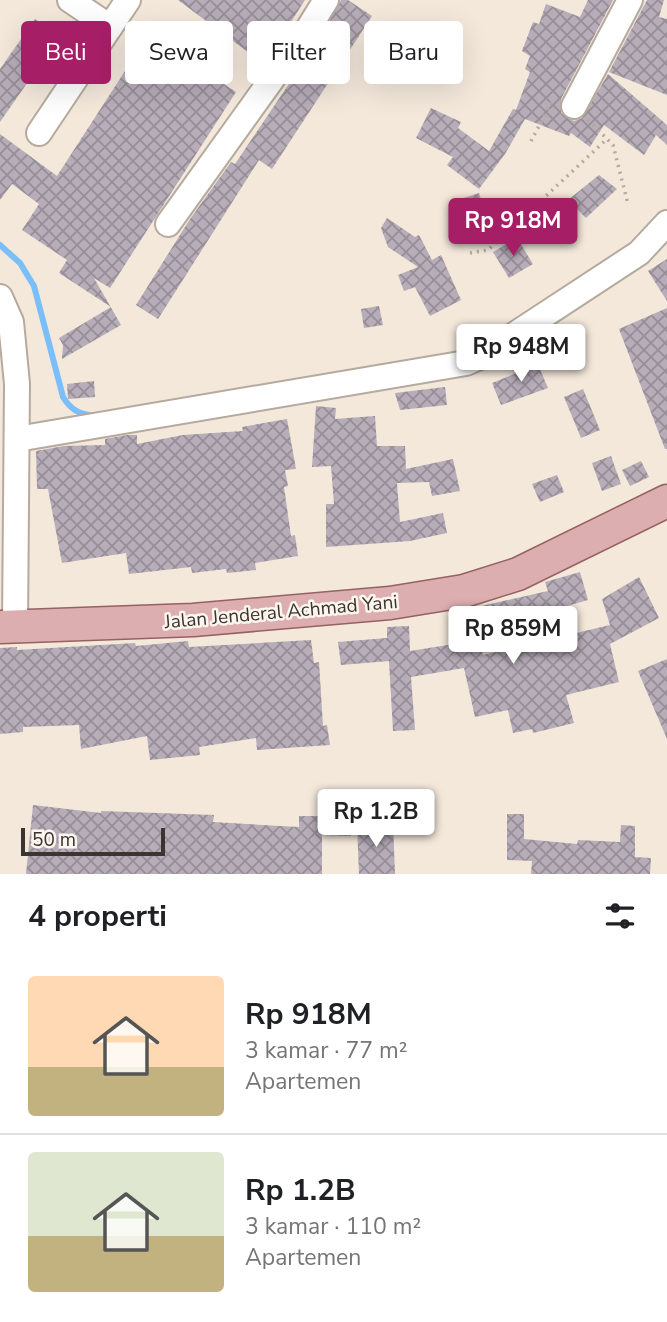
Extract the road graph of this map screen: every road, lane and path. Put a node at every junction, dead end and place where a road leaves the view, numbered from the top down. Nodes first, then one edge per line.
1 (70, 0) edge
2 (128, 0) edge
3 (326, 0) edge
4 (630, 0) edge
5 (101, 21) edge
6 (111, 26) edge
7 (72, 84) edge
8 (574, 106) junction
9 (39, 133) dead end
10 (607, 139) junction
11 (531, 141) dead end
12 (628, 204) dead end
13 (667, 223) edge
14 (168, 225) dead end
15 (470, 253) dead end
16 (0, 297) edge
17 (18, 439) junction
18 (667, 501) edge
19 (8, 627) edge

1 - 5 street
2 - 6 street
3 - 14 street
4 - 8 street
7 - 9 street
8 - 10 path
8 - 11 path
10 - 12 path
10 - 15 path
13 - 17 street
16 - 17 street
17 - 19 street
18 - 19 main road, Jalan Jenderal Achmad Yani

